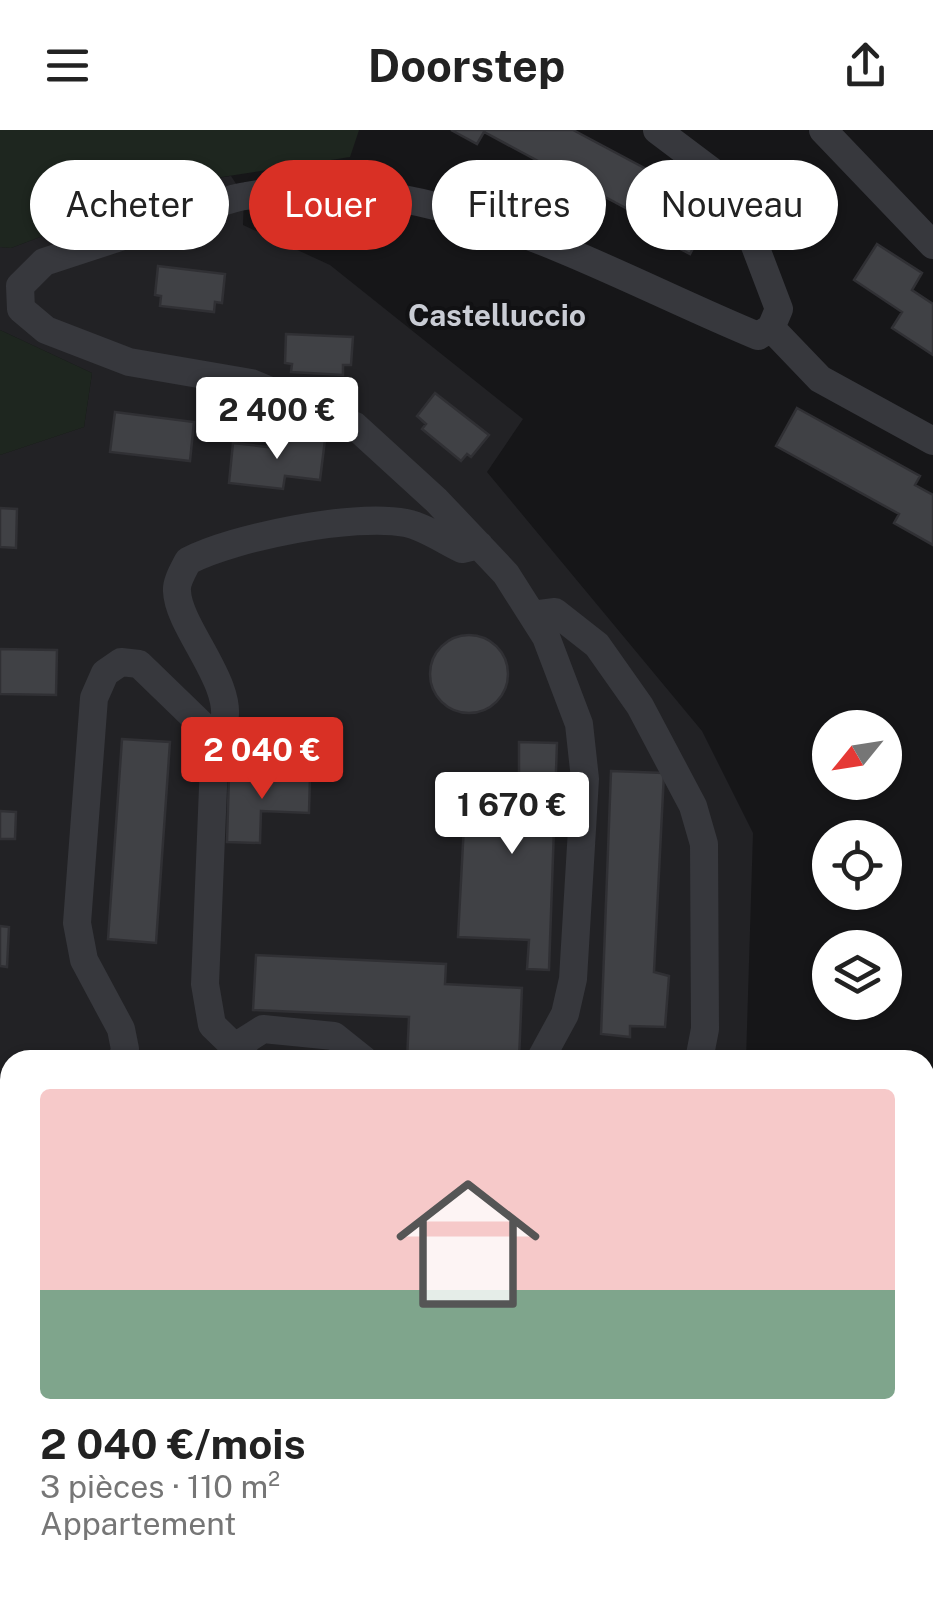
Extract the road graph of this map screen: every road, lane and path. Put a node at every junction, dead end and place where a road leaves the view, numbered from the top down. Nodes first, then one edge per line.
1 (657, 130) edge
2 (823, 130) edge
3 (933, 245) edge
4 (771, 328) junction
5 (933, 442) edge
6 (479, 545) junction
7 (532, 614) junction
8 (208, 745) junction
9 (124, 1050) edge
10 (237, 1050) edge
11 (245, 1050) edge
12 (352, 1050) edge
13 (545, 1050) edge
14 (701, 1050) edge

1 - 4 street
2 - 3 street
4 - 5 street
4 - 6 street
6 - 7 street
6 - 8 street
7 - 13 street
7 - 14 street
8 - 9 street
8 - 10 street
11 - 12 street

